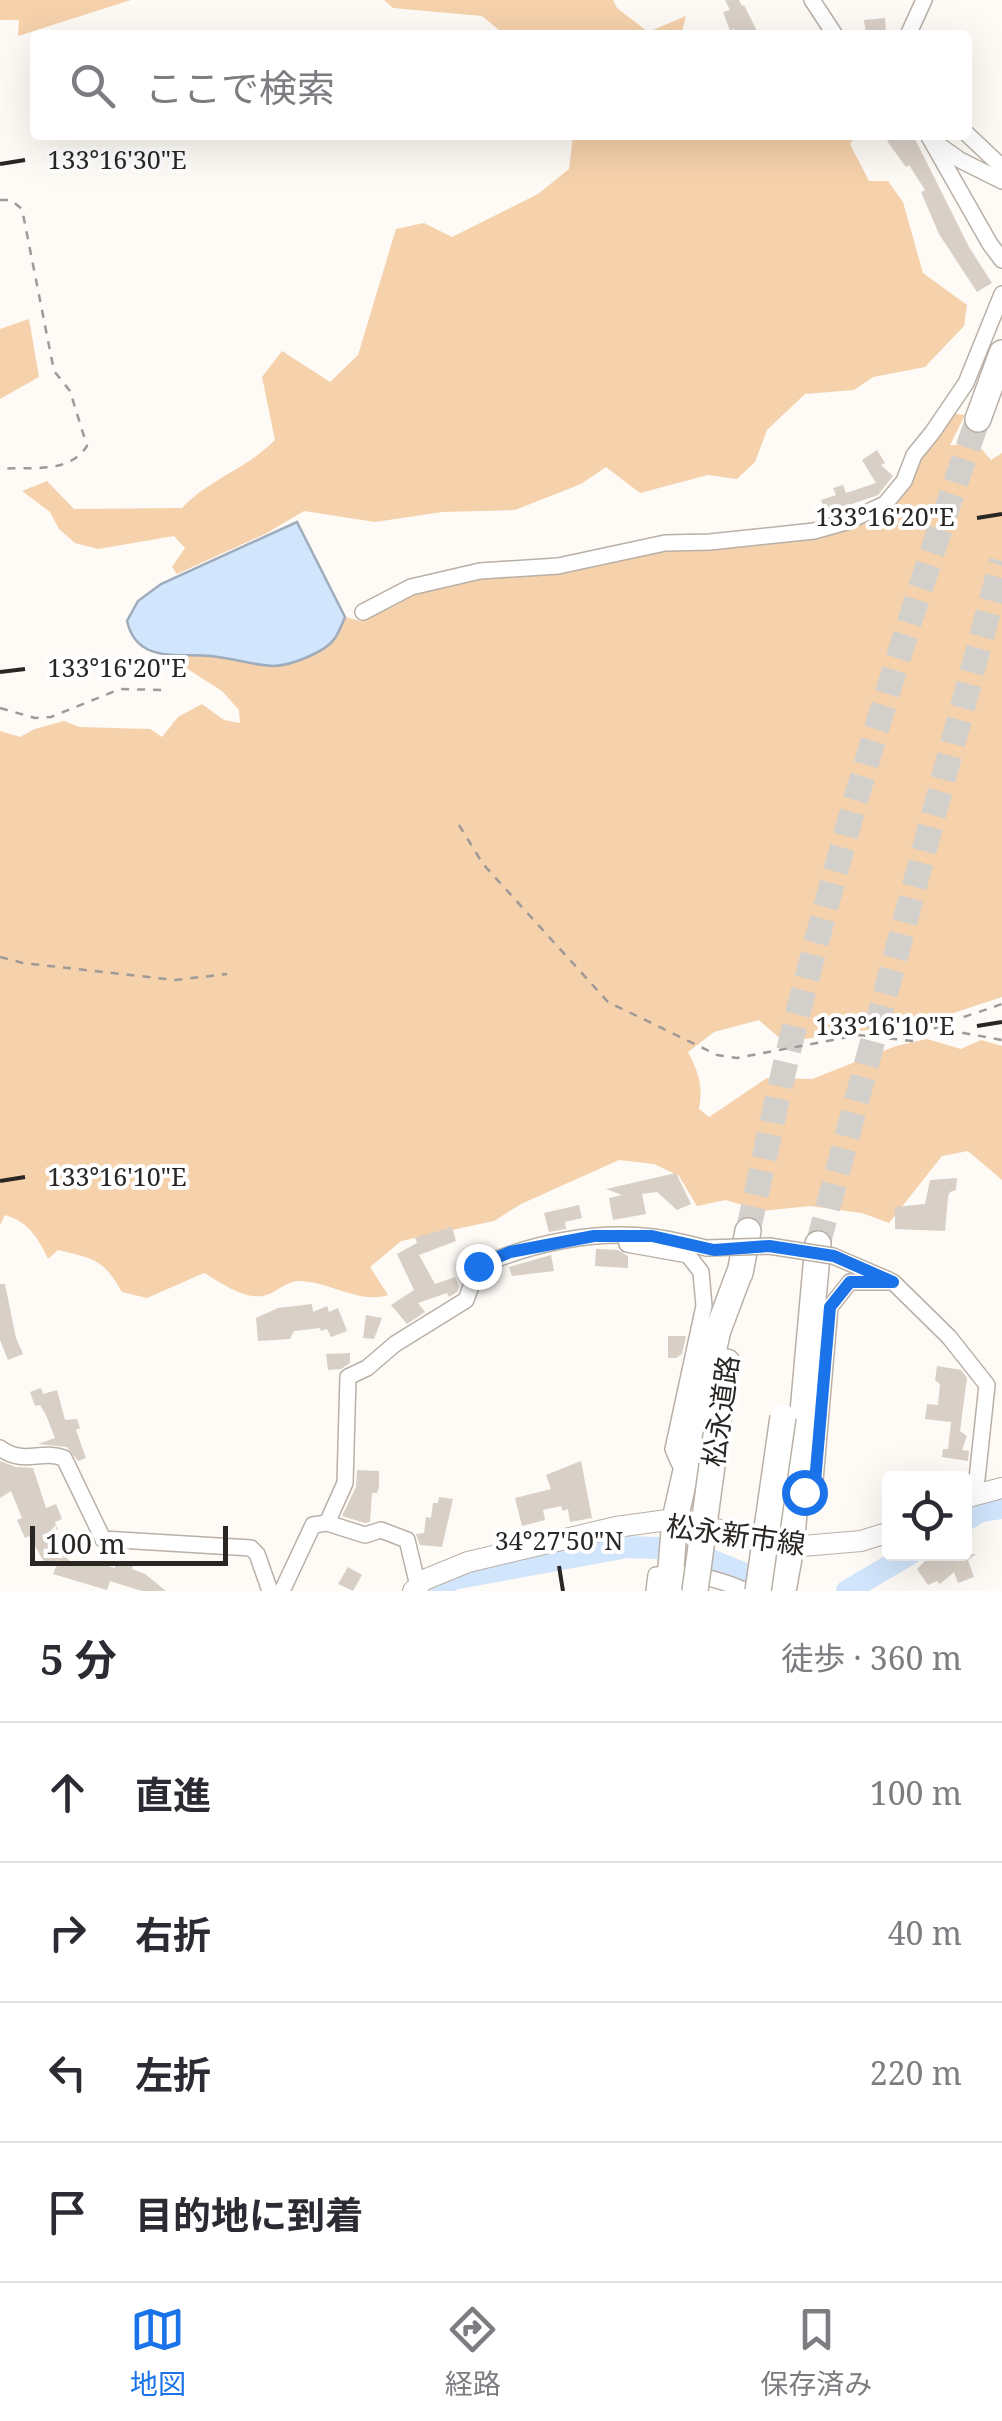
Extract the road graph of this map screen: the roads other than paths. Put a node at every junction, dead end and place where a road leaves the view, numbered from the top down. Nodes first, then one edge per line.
1 (812, 0) edge
2 (924, 0) edge
3 (831, 30) edge
4 (910, 30) edge
5 (972, 139) edge
6 (930, 140) edge
7 (932, 140) edge
8 (1002, 166) edge
9 (1002, 181) edge
10 (1002, 260) edge
11 (1002, 294) edge
12 (1002, 354) edge
13 (978, 419) tunnel mouth
14 (363, 612) dead end
15 (748, 1231) tunnel mouth
16 (624, 1240) junction
17 (826, 1250) junction
18 (739, 1274) junction
19 (893, 1282) junction
20 (0, 1448) edge
21 (688, 1468) junction
22 (1002, 1488) edge
23 (972, 1489) edge
24 (794, 1493) junction
25 (972, 1496) edge
26 (674, 1520) junction
27 (326, 1523) junction
28 (882, 1534) edge
29 (791, 1547) junction
30 (664, 1585) edge
31 (416, 1589) edge
32 (270, 1591) edge
33 (282, 1591) edge
34 (695, 1591) edge
35 (746, 1591) edge
36 (758, 1591) edge
37 (783, 1591) edge

1 - 3 street
2 - 4 street
5 - 8 street
6 - 10 street
7 - 9 street
11 - 14 street
12 - 13 highway
15 - 18 highway, 松永道路
16 - 17 street, bridge
16 - 21 street
16 - 27 street
17 - 19 street
17 - 24 highway
17 - 36 highway, bridge
18 - 21 highway
18 - 34 highway, 松永道路, bridge
19 - 23 street
19 - 24 street
20 - 32 street
21 - 26 highway
22 - 25 main road
24 - 29 highway
26 - 29 main road, 松永新市線
26 - 30 highway
26 - 31 main road, 松永新市線
27 - 31 street
27 - 33 street
28 - 29 main road, 松永新市線
29 - 37 highway
30 - 35 street

